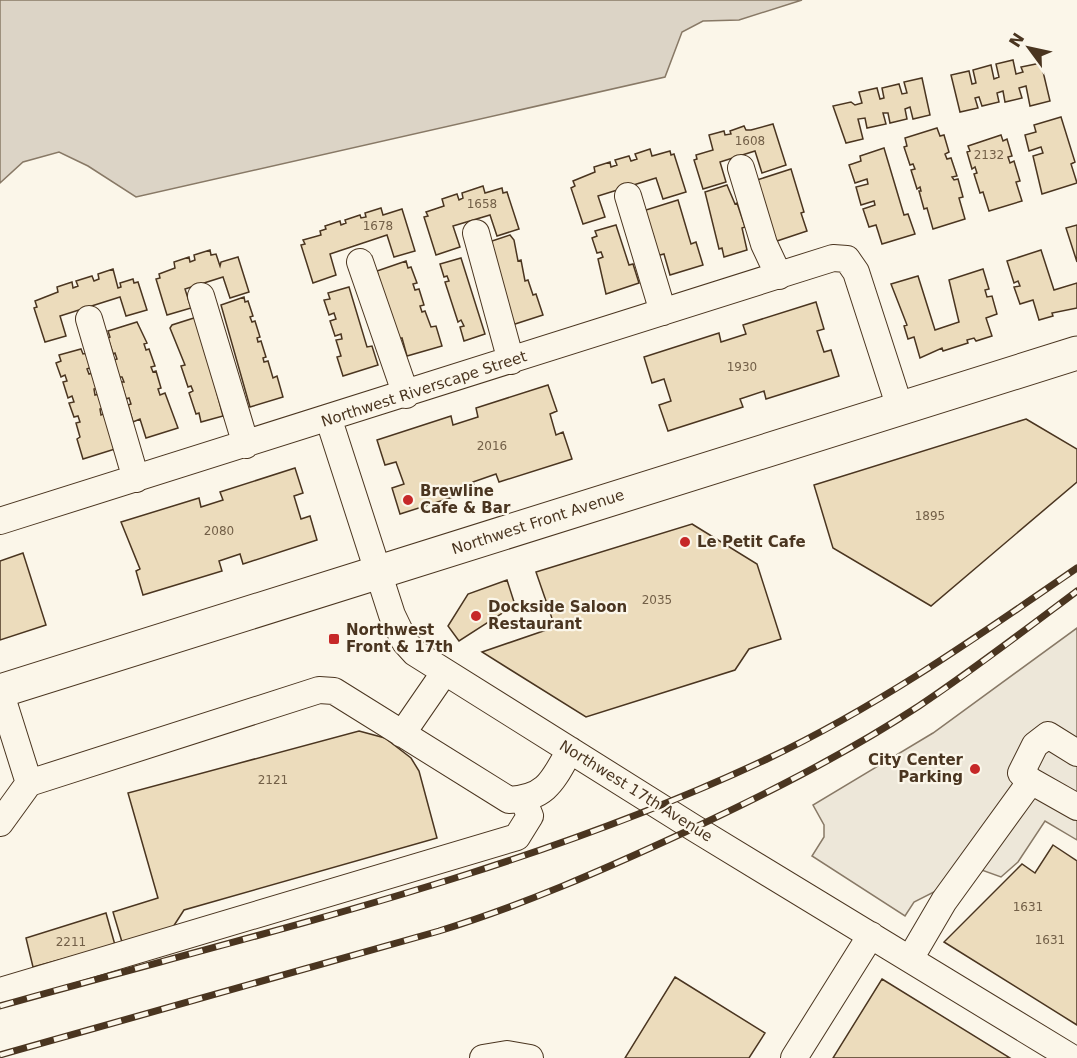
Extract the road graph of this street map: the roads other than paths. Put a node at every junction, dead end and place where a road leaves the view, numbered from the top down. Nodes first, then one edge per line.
1 (741, 168) dead end
2 (628, 196) dead end
3 (476, 233) dead end
4 (360, 262) dead end
5 (778, 276) junction
6 (201, 296) dead end
7 (663, 312) junction
8 (89, 320) dead end
9 (1077, 353) edge
10 (512, 361) junction
11 (406, 395) junction
12 (900, 408) junction
13 (328, 420) junction
14 (246, 446) junction
15 (136, 479) junction
16 (0, 521) edge
17 (378, 573) junction
18 (444, 673) junction
19 (0, 691) edge
20 (402, 734) junction
21 (570, 750) junction
22 (1077, 753) edge
23 (1026, 777) junction
24 (29, 783) junction
25 (523, 800) junction
26 (1077, 807) edge
27 (0, 823) edge
28 (871, 935) junction
29 (910, 959) junction
30 (0, 991) edge
31 (486, 1057) edge
32 (530, 1058) edge
33 (794, 1058) edge
34 (1072, 1058) edge

1 - 5 street
2 - 7 street
3 - 10 street
4 - 11 street
5 - 7 street, Northwest Riverscape Street
5 - 12 street, Northwest Riverscape Street
6 - 14 street
7 - 10 street, Northwest Riverscape Street
8 - 15 street
9 - 12 main road, Northwest Front Avenue
10 - 11 street, Northwest Riverscape Street
11 - 13 street, Northwest Riverscape Street
12 - 17 main road, Northwest Front Avenue
13 - 14 street, Northwest Riverscape Street
13 - 17 street, Northwest 17th Avenue
14 - 15 street, Northwest Riverscape Street
15 - 16 street, Northwest Riverscape Street
17 - 18 street, Northwest 17th Avenue
17 - 19 main road, Northwest Front Avenue
18 - 20 street
18 - 21 street, Northwest 17th Avenue
19 - 24 street
20 - 24 street
20 - 25 street
21 - 25 street
21 - 28 street, Northwest 17th Avenue
22 - 23 street
23 - 26 street
23 - 29 street
24 - 27 street
25 - 30 street
28 - 29 street, Northwest 17th Avenue
28 - 33 street
29 - 34 street, Northwest 17th Avenue
31 - 32 street

